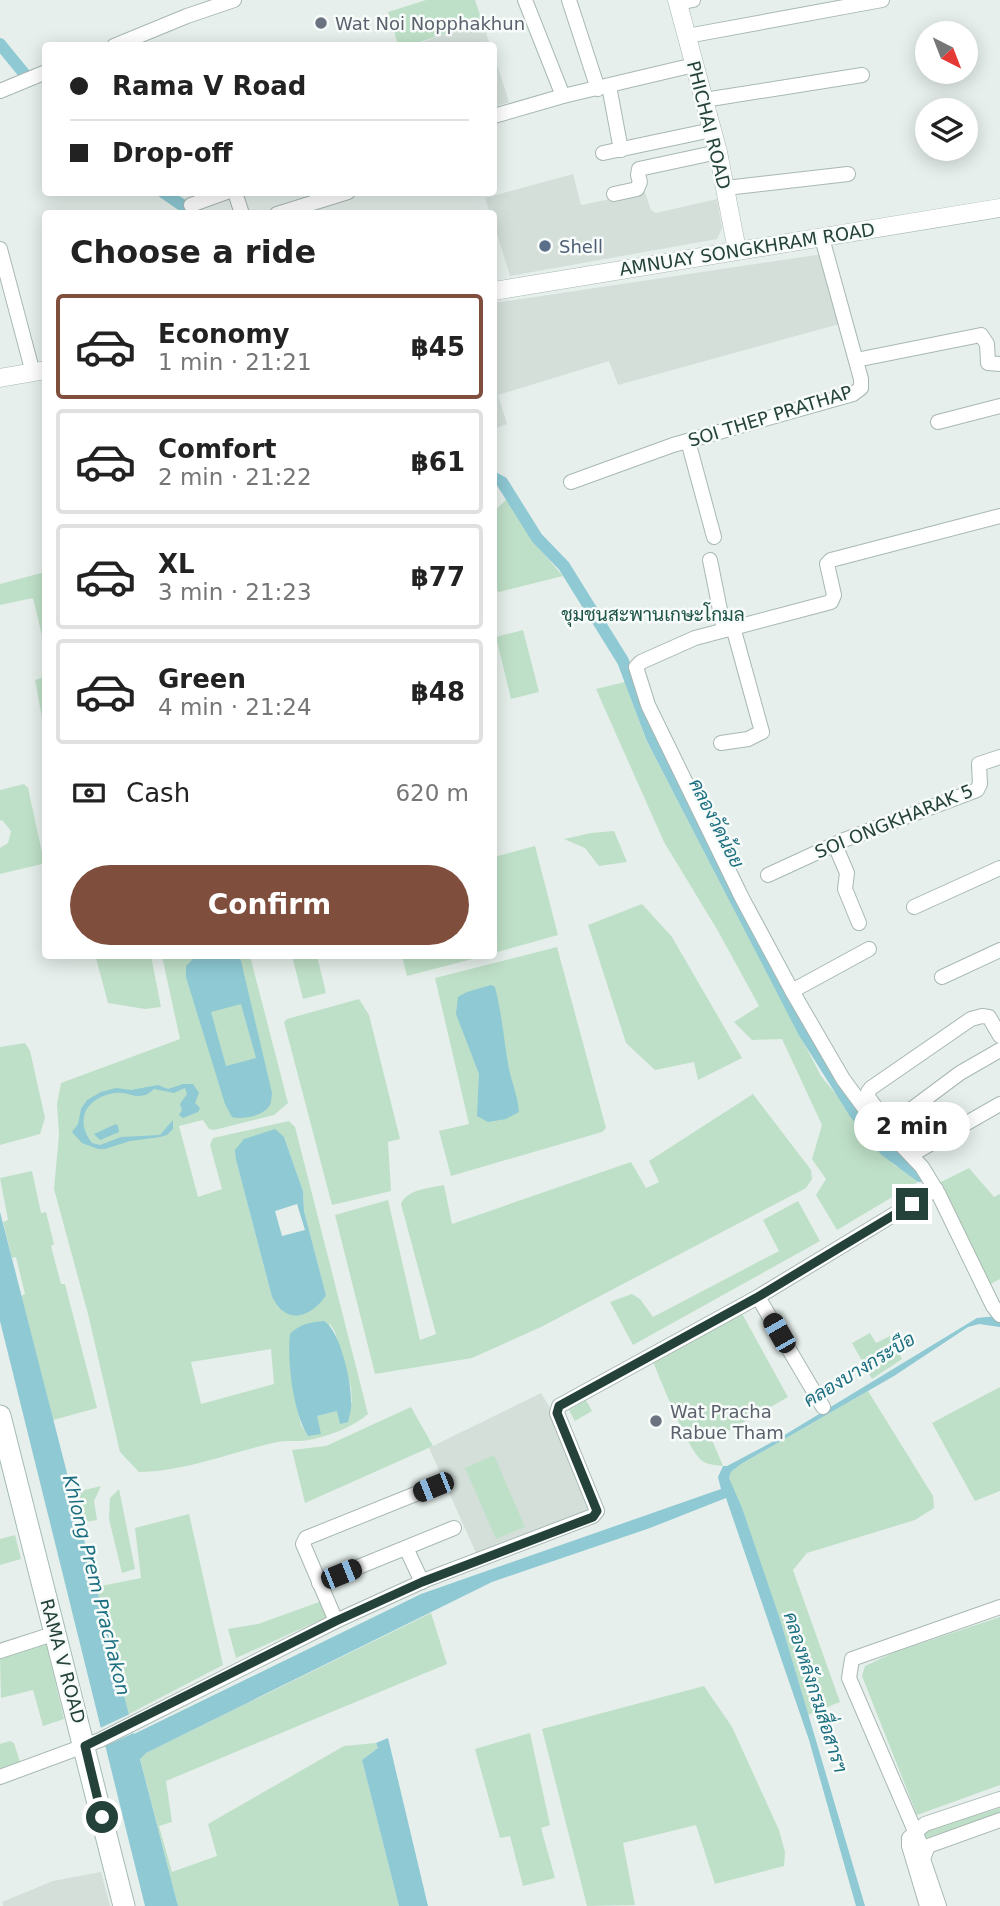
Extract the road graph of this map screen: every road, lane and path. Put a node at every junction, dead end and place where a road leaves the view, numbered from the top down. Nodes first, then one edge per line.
1 (234, 0) edge
2 (525, 0) edge
3 (569, 0) edge
4 (882, 0) edge
5 (683, 1) edge
6 (687, 36) junction
7 (124, 42) edge
8 (694, 65) junction
9 (42, 74) edge
10 (862, 75) dead end
11 (604, 88) junction
12 (0, 91) edge
13 (563, 96) junction
14 (704, 100) junction
15 (497, 115) edge
16 (712, 130) junction
17 (621, 150) junction
18 (718, 152) junction
19 (603, 153) dead end
20 (848, 174) dead end
21 (726, 188) junction
22 (614, 194) dead end
23 (216, 196) edge
24 (335, 196) edge
25 (191, 205) dead end
26 (1000, 208) edge
27 (290, 210) edge
28 (822, 238) junction
29 (0, 249) edge
30 (737, 250) junction
31 (497, 290) edge
32 (856, 360) junction
33 (1000, 364) edge
34 (39, 372) edge
35 (0, 378) edge
36 (1000, 407) edge
37 (939, 422) dead end
38 (688, 441) junction
39 (571, 482) dead end
40 (1000, 517) edge
41 (714, 537) dead end
42 (709, 560) dead end
43 (729, 629) junction
44 (721, 743) dead end
45 (1000, 757) edge
46 (835, 845) junction
47 (1000, 868) edge
48 (768, 874) dead end
49 (914, 907) dead end
50 (859, 923) dead end
51 (869, 949) dead end
52 (1000, 950) edge
53 (942, 977) dead end
54 (792, 991) junction
55 (1000, 1036) edge
56 (1000, 1051) edge
57 (1000, 1104) edge
58 (887, 1130) junction
59 (913, 1157) junction
60 (938, 1192) junction
61 (758, 1297) junction
62 (1000, 1315) edge
63 (823, 1408) dead end
64 (0, 1416) edge
65 (4, 1446) edge
66 (433, 1487) dead end
67 (454, 1528) dead end
68 (406, 1548) junction
69 (422, 1582) junction
70 (319, 1583) junction
71 (1000, 1607) edge
72 (336, 1621) junction
73 (56, 1633) junction
74 (0, 1651) edge
75 (92, 1743) junction
76 (0, 1777) edge
77 (1000, 1799) edge
78 (1000, 1820) edge
79 (915, 1831) junction
80 (924, 1852) junction
81 (124, 1906) edge
82 (927, 1906) edge
83 (939, 1906) edge

1 - 7 street
2 - 13 street
3 - 11 street
4 - 6 street
5 - 6 street, PHICHAI ROAD
6 - 8 street, PHICHAI ROAD
8 - 11 street
8 - 14 street, PHICHAI ROAD
9 - 12 street
10 - 14 street
11 - 13 street
11 - 17 street
13 - 15 street
14 - 16 street, PHICHAI ROAD
16 - 17 street
16 - 18 street, PHICHAI ROAD
17 - 19 street
18 - 21 street, PHICHAI ROAD
18 - 22 street
20 - 21 street
21 - 30 street, PHICHAI ROAD
23 - 25 street
24 - 27 street
26 - 28 street, AMNUAY SONGKHRAM ROAD
28 - 30 street, AMNUAY SONGKHRAM ROAD
28 - 32 street, SOI THEP PRATHAP
29 - 34 street
30 - 31 street, AMNUAY SONGKHRAM ROAD
32 - 33 street
32 - 38 street, SOI THEP PRATHAP
34 - 35 street
36 - 37 street
38 - 39 street, SOI THEP PRATHAP
38 - 41 street
40 - 43 street
42 - 43 street
43 - 44 street
43 - 54 street
45 - 46 street, SOI ONGKHARAK 5
46 - 48 street, SOI ONGKHARAK 5
46 - 50 street
47 - 49 street
51 - 54 street
52 - 53 street
54 - 58 street
55 - 58 street
56 - 58 street
57 - 59 street
58 - 59 street
59 - 60 street
60 - 61 street
60 - 62 street
61 - 63 street
61 - 69 street
64 - 65 main road, RAMA V ROAD
65 - 73 main road, RAMA V ROAD
66 - 70 street
67 - 68 street
68 - 69 street
68 - 70 street
69 - 72 street
70 - 72 street
71 - 79 street
72 - 75 street
73 - 74 street
73 - 75 main road, RAMA V ROAD
75 - 76 street
75 - 81 main road, RAMA V ROAD
77 - 79 street
78 - 80 street
79 - 80 street
79 - 82 street
80 - 83 street

